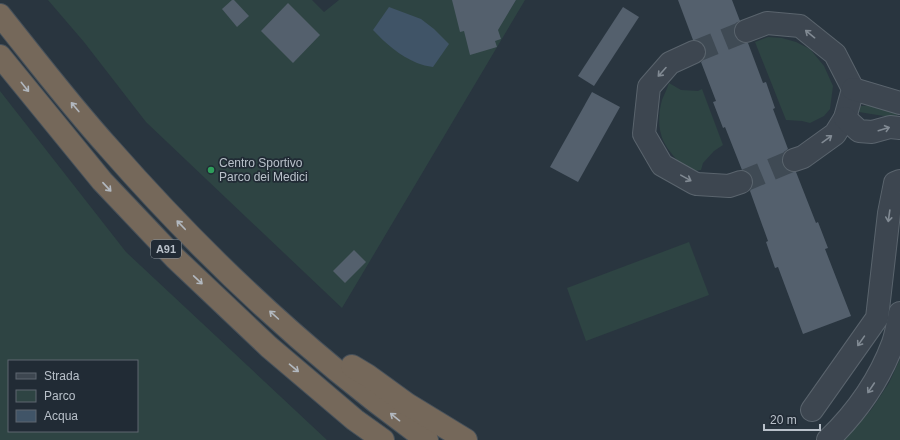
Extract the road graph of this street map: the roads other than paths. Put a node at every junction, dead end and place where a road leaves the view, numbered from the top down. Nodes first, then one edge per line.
1 (0, 15) edge
2 (746, 31) tunnel mouth
3 (694, 52) tunnel mouth
4 (0, 56) edge
5 (853, 89) junction
6 (900, 103) edge
7 (845, 118) junction
8 (900, 128) edge
9 (794, 160) tunnel mouth
10 (900, 181) edge
11 (741, 182) tunnel mouth
12 (900, 313) edge
13 (310, 348) junction
14 (812, 410) dead end
15 (355, 420) junction
16 (368, 440) edge
17 (383, 440) edge
18 (427, 440) edge
19 (466, 440) edge
20 (828, 440) edge

13 -> 1 highway, A91
5 -> 2 street
3 -> 11 street
4 -> 15 highway, A91
5 - 6 street
5 - 7 street
7 -> 8 street
9 -> 7 street
10 -> 14 street
12 -> 20 street
18 -> 13 highway, A91
13 - 19 highway
15 - 16 highway
15 - 17 highway, A91

